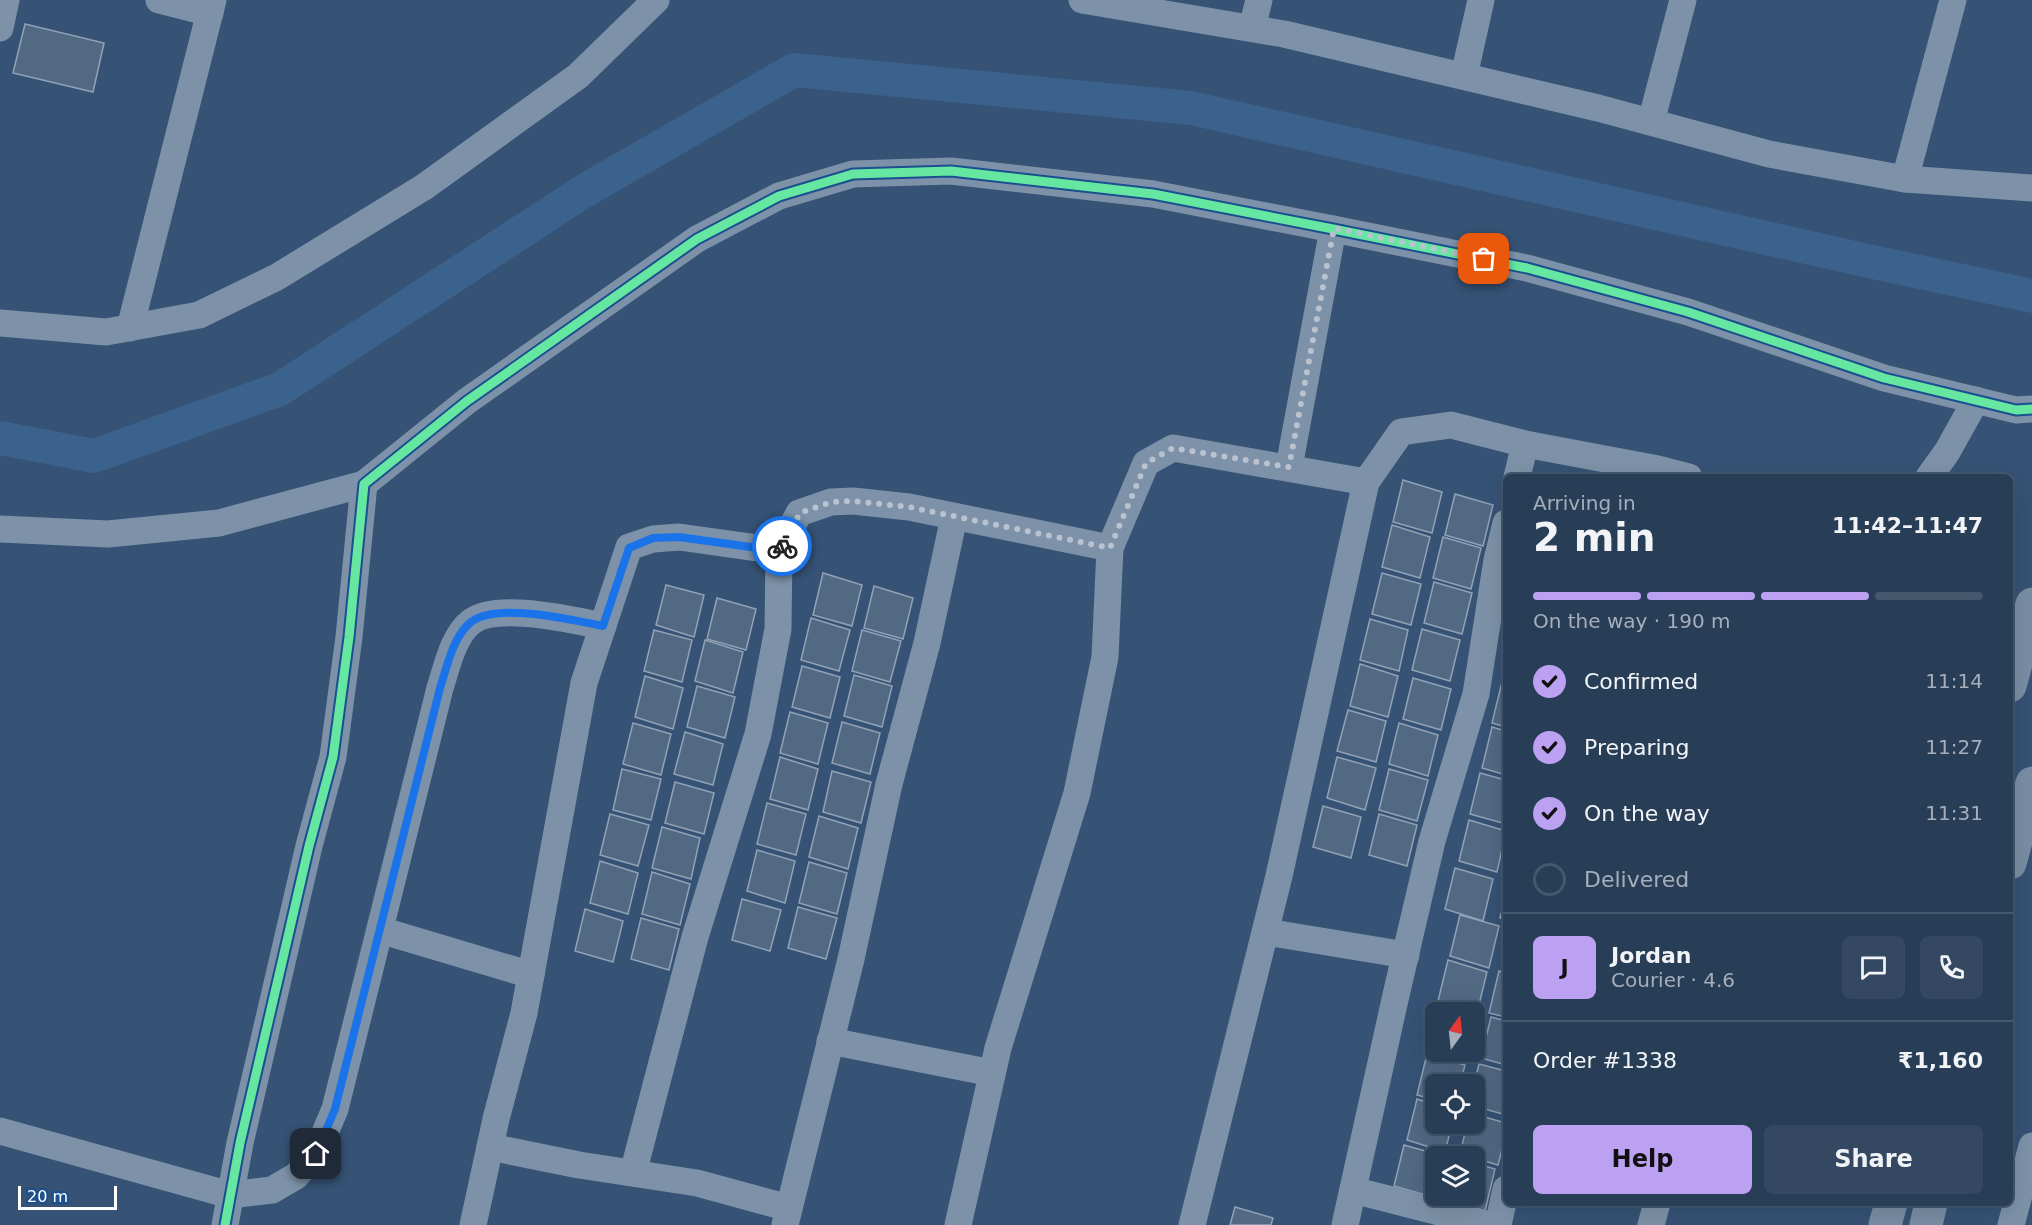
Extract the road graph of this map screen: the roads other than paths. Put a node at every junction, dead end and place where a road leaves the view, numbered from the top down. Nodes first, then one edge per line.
1 (6, 0) edge
2 (159, 0) edge
3 (656, 0) edge
4 (1082, 0) edge
5 (1259, 0) edge
6 (1481, 0) edge
7 (1683, 0) edge
8 (1953, 0) edge
9 (211, 6) edge
10 (1170, 7) edge
11 (0, 27) edge
12 (1252, 28) junction
13 (1464, 76) junction
14 (1651, 122) junction
15 (1905, 179) junction
16 (2032, 188) edge
17 (1334, 228) junction
18 (0, 323) edge
19 (130, 328) junction
20 (1976, 400) junction
21 (2032, 409) edge
22 (1525, 444) junction
23 (1289, 467) junction
24 (1657, 473) edge
25 (1518, 474) edge
26 (1931, 474) edge
27 (1366, 482) junction
28 (364, 484) junction
29 (954, 516) junction
30 (0, 529) edge
31 (1503, 535) edge
32 (1110, 548) junction
33 (779, 551) junction
34 (2032, 604) edge
35 (603, 626) junction
36 (2013, 675) edge
37 (2032, 783) edge
38 (2013, 852) edge
39 (380, 930) junction
40 (1266, 932) junction
41 (1406, 955) junction
42 (531, 975) junction
43 (830, 1041) junction
44 (992, 1073) junction
45 (0, 1131) edge
46 (2032, 1146) edge
47 (490, 1147) junction
48 (633, 1173) junction
49 (1353, 1190) junction
50 (230, 1195) junction
51 (1503, 1202) edge
52 (1656, 1206) edge
53 (1890, 1206) edge
54 (1930, 1206) edge
55 (787, 1216) edge
56 (225, 1225) edge
57 (473, 1225) edge
58 (958, 1225) edge
59 (1192, 1225) edge
60 (1345, 1225) edge
61 (1490, 1225) edge
62 (1498, 1225) edge
63 (1651, 1225) edge
64 (1885, 1225) edge
65 (1926, 1225) edge
66 (2011, 1225) edge

1 - 11 street
2 - 9 street
3 - 19 street
4 - 10 street
5 - 12 street
6 - 13 street
7 - 14 street
8 - 15 street
9 - 19 street
10 - 12 street
12 - 13 street
13 - 14 street
14 - 15 street
15 - 16 street
17 - 20 street
17 - 23 street
17 - 28 street
18 - 19 street
20 - 21 street
20 - 26 street
22 - 24 street
22 - 25 street
22 - 27 street
23 - 27 street
23 - 32 street
27 - 40 street
28 - 30 street
28 - 50 street
29 - 32 street
29 - 33 street
29 - 43 street
31 - 41 street
32 - 44 street
33 - 35 street
33 - 48 street
34 - 36 street
35 - 39 street
35 - 42 street
37 - 38 street
39 - 42 street
39 - 50 street
40 - 41 street
40 - 59 street
41 - 49 street
42 - 47 street
43 - 44 street
43 - 55 street
44 - 58 street
45 - 50 street
46 - 66 street
47 - 48 street
47 - 57 street
48 - 55 street
49 - 60 street
49 - 61 street
50 - 56 street
51 - 62 street
52 - 63 street
53 - 64 street
54 - 65 street

